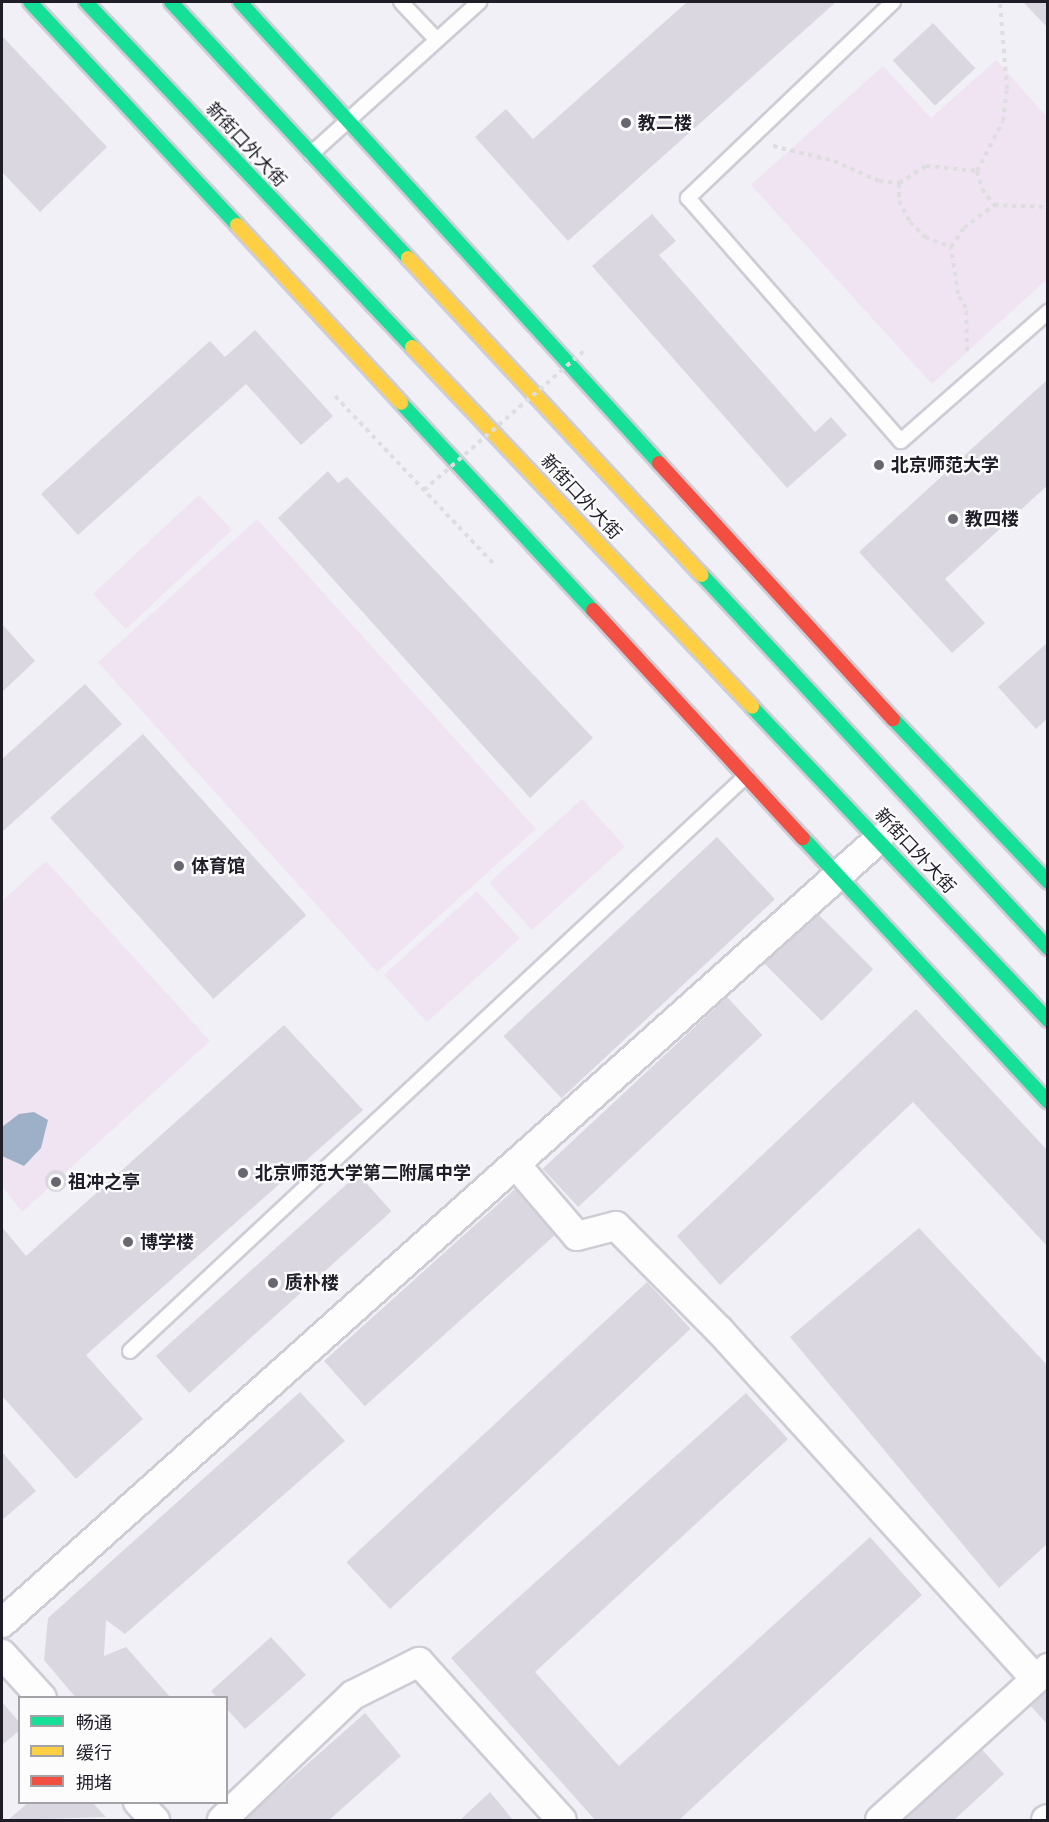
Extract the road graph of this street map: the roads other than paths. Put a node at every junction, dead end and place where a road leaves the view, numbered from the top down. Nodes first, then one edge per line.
1 (30, 2) edge
2 (86, 2) edge
3 (171, 2) edge
4 (240, 2) edge
5 (401, 2) edge
6 (479, 2) edge
7 (893, 2) edge
8 (435, 38) junction
9 (346, 118) junction
10 (310, 154) junction
11 (1047, 312) edge
12 (746, 776) junction
13 (879, 839) junction
14 (838, 875) junction
15 (1047, 882) edge
16 (1047, 948) edge
17 (1047, 1020) edge
18 (1047, 1102) edge
19 (517, 1166) junction
20 (130, 1351) dead end
21 (2, 1623) edge
22 (2, 1654) edge
23 (1041, 1674) edge
24 (40, 1696) edge
25 (139, 1804) edge
26 (155, 1821) edge
27 (222, 1821) edge
28 (562, 1821) edge
29 (880, 1821) edge

1 - 12 street
2 - 13 street, 新街口外大街
3 - 10 street, 新街口外大街
4 - 9 street
5 - 8 lane
6 - 8 lane
7 - 11 lane
8 - 9 lane
9 - 10 lane
9 - 15 street
10 - 16 street, 新街口外大街
12 - 14 street
12 - 20 lane
13 - 14 street
13 - 17 street, 新街口外大街
14 - 18 street
14 - 19 street
19 - 21 street
19 - 23 street
22 - 24 street
23 - 29 street
25 - 26 street
27 - 28 street

